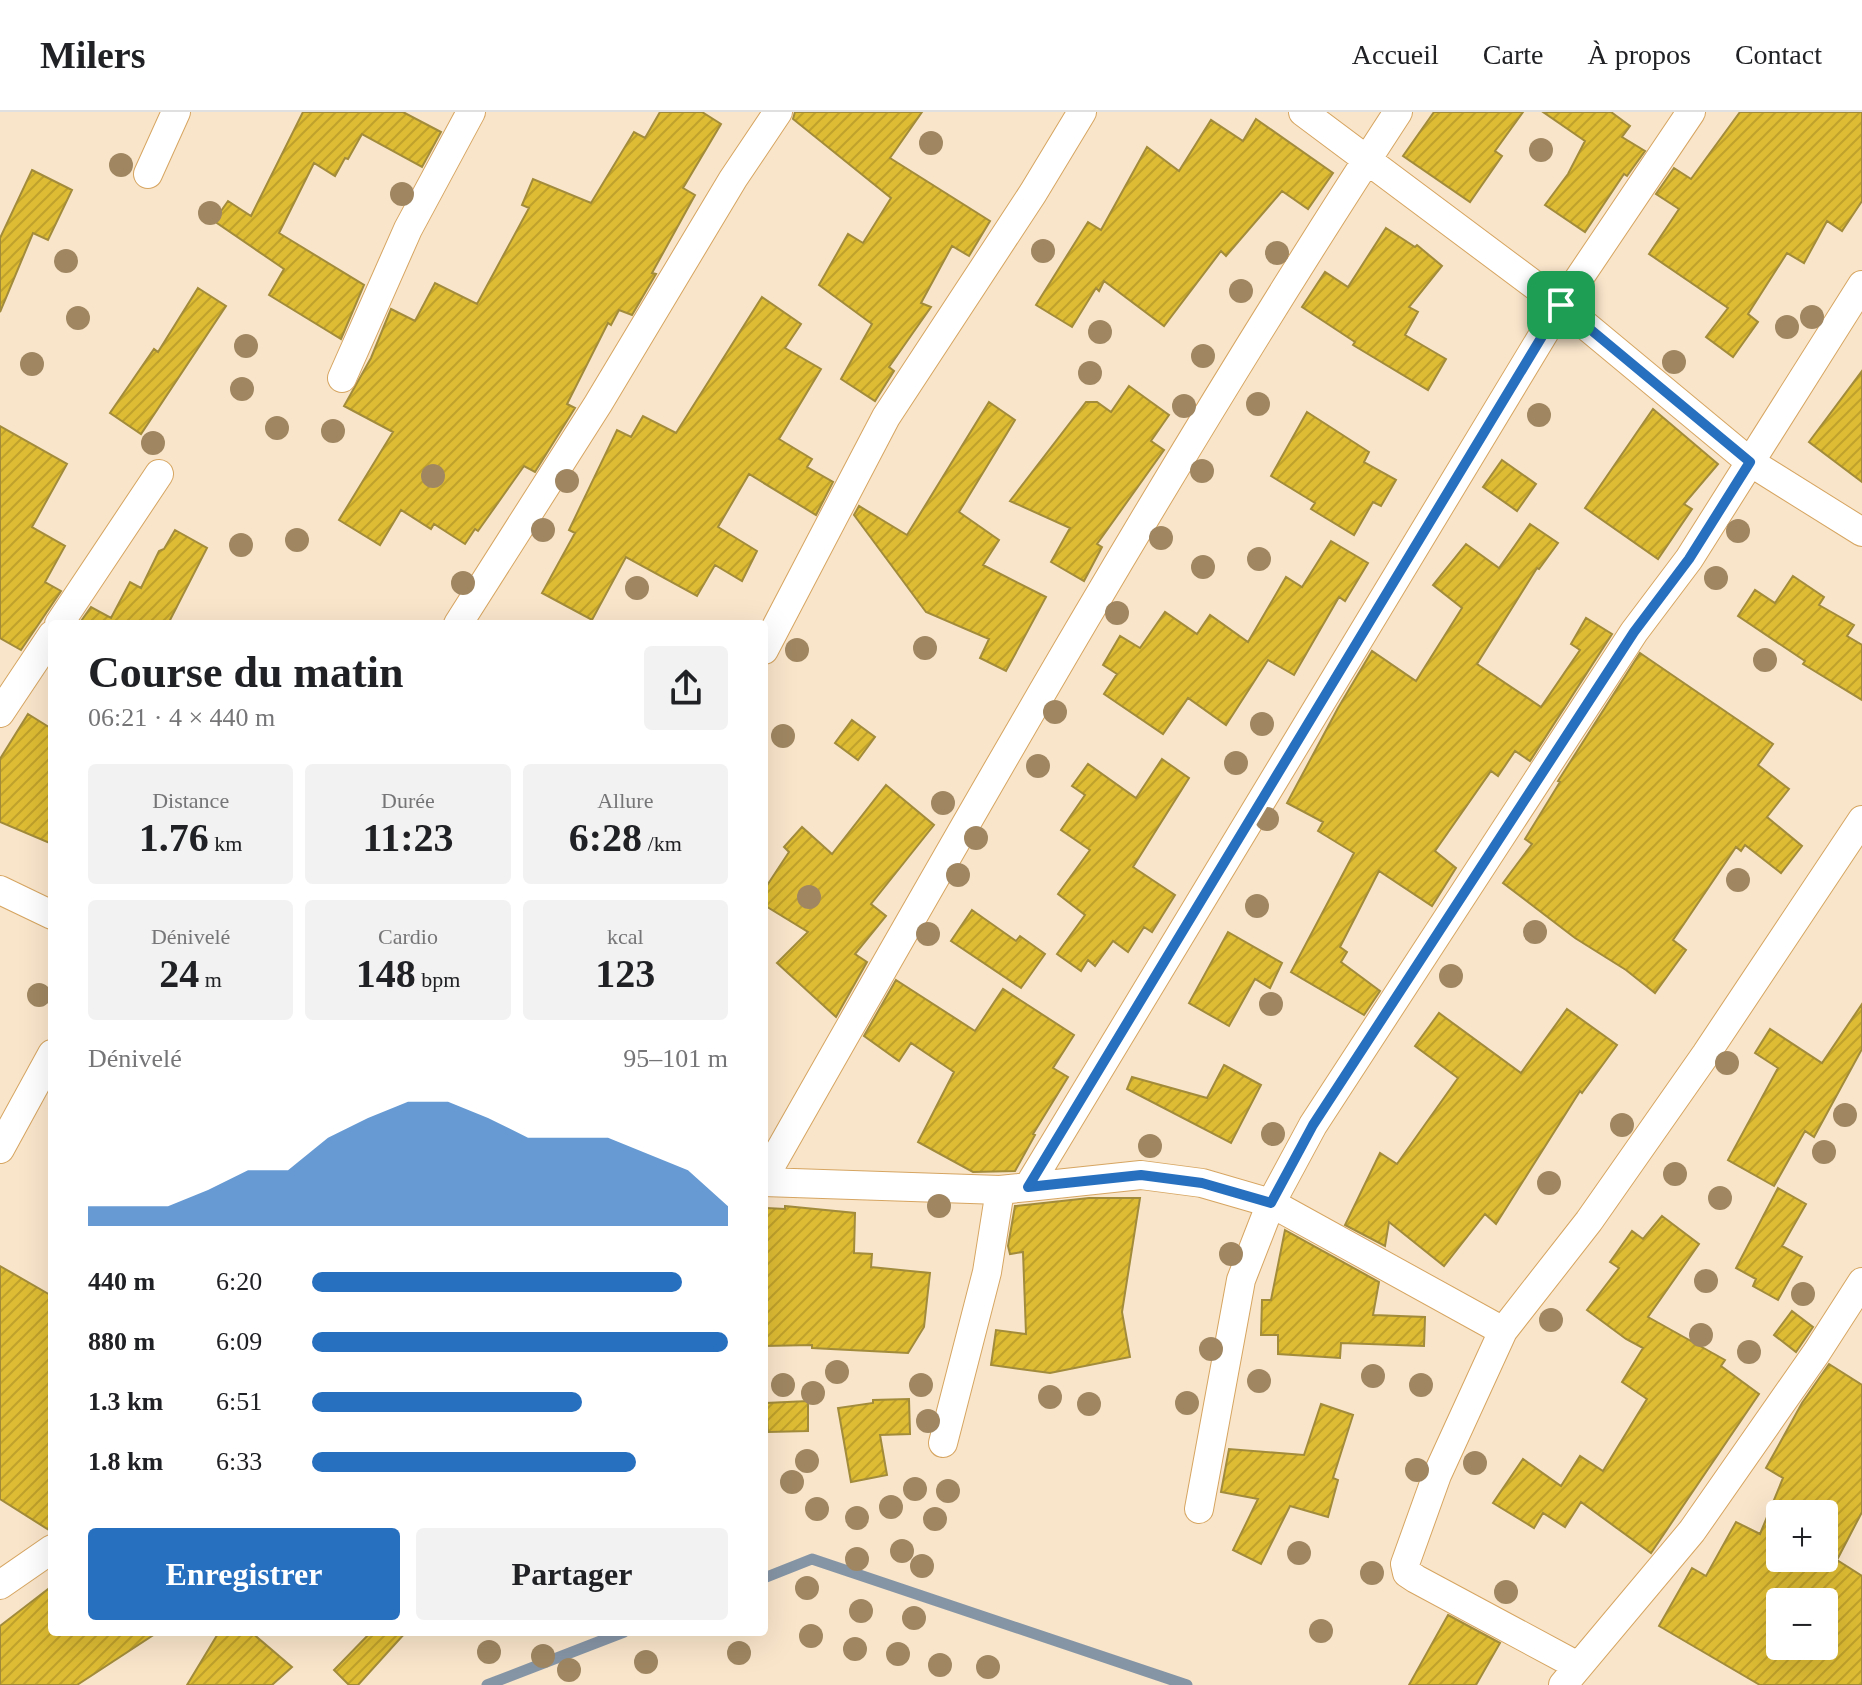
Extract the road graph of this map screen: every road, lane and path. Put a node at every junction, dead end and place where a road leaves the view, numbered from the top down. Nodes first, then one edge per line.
1 (176, 112) edge
2 (471, 112) edge
3 (778, 112) edge
4 (1082, 112) edge
5 (1303, 112) edge
6 (1398, 112) edge
7 (1691, 112) edge
8 (1367, 158) junction
9 (148, 174) dead end
10 (1862, 285) edge
11 (1561, 305) junction
12 (342, 378) dead end
13 (1750, 462) junction
14 (159, 474) dead end
15 (1862, 532) edge
16 (62, 620) edge
17 (461, 620) edge
18 (48, 641) edge
19 (768, 642) edge
20 (0, 713) edge
21 (1862, 820) edge
22 (0, 890) edge
23 (48, 913) edge
24 (48, 1061) edge
25 (0, 1149) edge
26 (768, 1173) edge
27 (768, 1180) edge
28 (1028, 1187) junction
29 (1000, 1190) junction
30 (1271, 1203) junction
31 (1862, 1282) edge
32 (1503, 1331) junction
33 (943, 1443) dead end
34 (1199, 1509) dead end
35 (48, 1552) edge
36 (0, 1585) edge
37 (1571, 1675) edge

1 - 9 street
2 - 12 street
3 - 17 street
4 - 19 street
5 - 8 street
6 - 8 street
7 - 11 street
8 - 11 street
8 - 26 street
10 - 13 street
11 - 13 street
11 - 28 street
13 - 15 street
13 - 30 street
14 - 16 street
18 - 20 street
21 - 32 street
22 - 23 street
24 - 25 street
27 - 29 street
28 - 29 street
28 - 30 street
29 - 33 street
30 - 32 street
30 - 34 street
31 - 37 street
32 - 37 street
35 - 36 street

